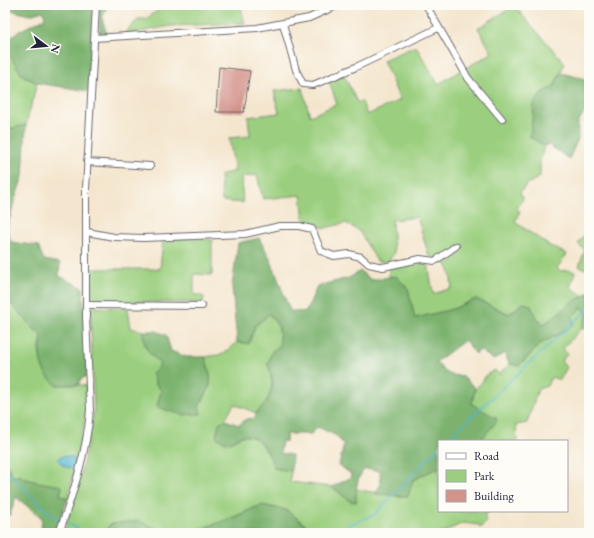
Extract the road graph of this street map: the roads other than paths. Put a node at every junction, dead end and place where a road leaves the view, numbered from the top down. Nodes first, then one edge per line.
1 (96, 5) edge
2 (338, 5) edge
3 (426, 5) edge
4 (283, 24) junction
5 (438, 28) junction
6 (94, 38) junction
7 (502, 119) dead end
8 (87, 162) junction
9 (150, 166) dead end
10 (87, 232) junction
11 (456, 246) dead end
12 (86, 305) junction
13 (202, 306) dead end
14 (60, 533) edge

1 - 6 street
2 - 4 street
3 - 5 street
4 - 5 street
4 - 6 street
5 - 7 street
6 - 8 street
8 - 9 street
8 - 10 street
10 - 11 street
10 - 12 street
12 - 13 street
12 - 14 street

